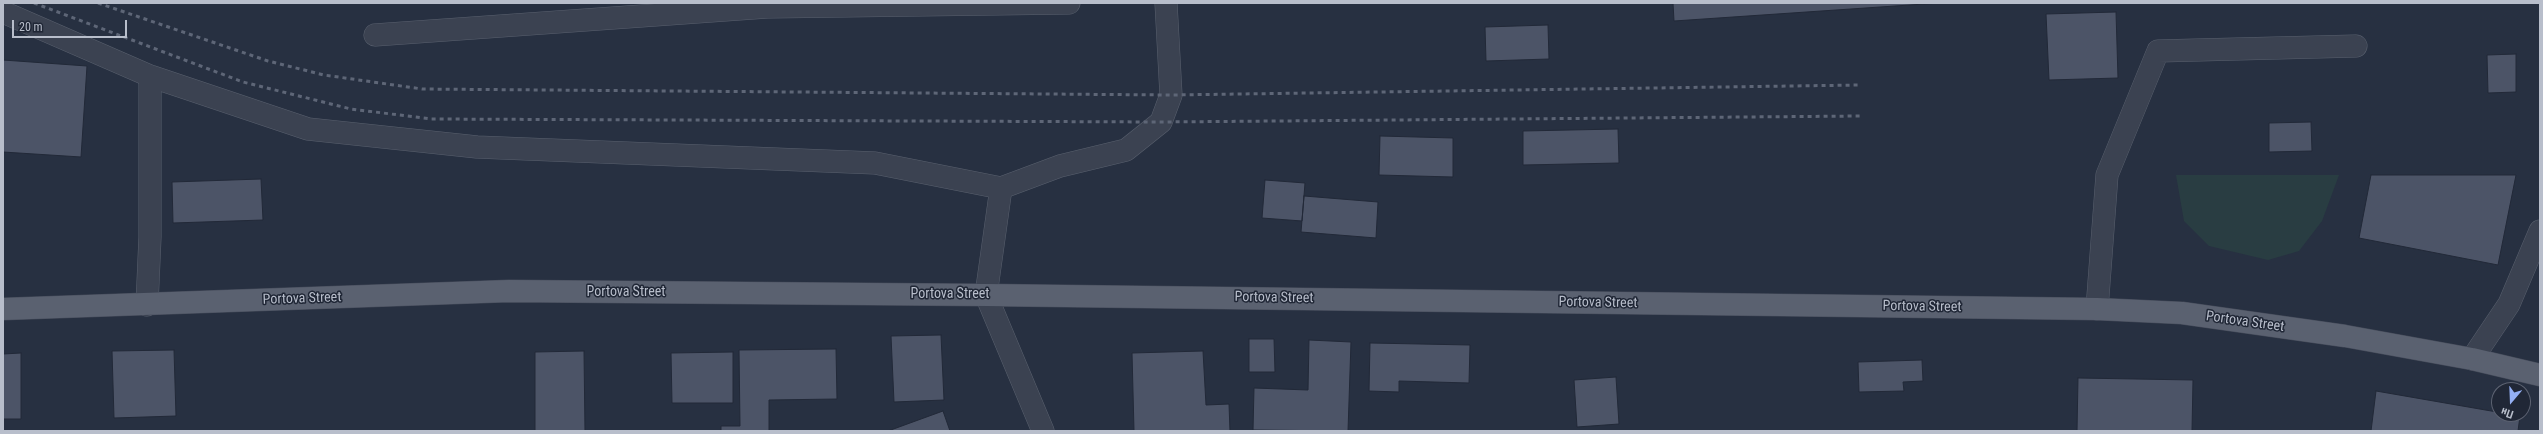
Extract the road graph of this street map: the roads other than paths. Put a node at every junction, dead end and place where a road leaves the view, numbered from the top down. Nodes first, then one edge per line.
1 (1069, 3) edge
2 (1166, 3) edge
3 (3, 12) edge
4 (375, 35) dead end
5 (2356, 46) dead end
6 (150, 76) junction
7 (1001, 188) junction
8 (2540, 231) edge
9 (986, 295) junction
10 (147, 305) junction
11 (3, 308) edge
12 (2097, 309) junction
13 (2472, 359) junction
14 (2540, 376) edge
15 (1043, 431) edge

1 - 4 street
2 - 7 street
3 - 6 street
5 - 12 street
6 - 7 street
6 - 10 street
7 - 9 street
8 - 13 street
9 - 10 main road, Portova Street
9 - 12 main road, Portova Street
9 - 15 street
10 - 11 main road, Portova Street
12 - 13 main road, Portova Street
13 - 14 main road, Portova Street

